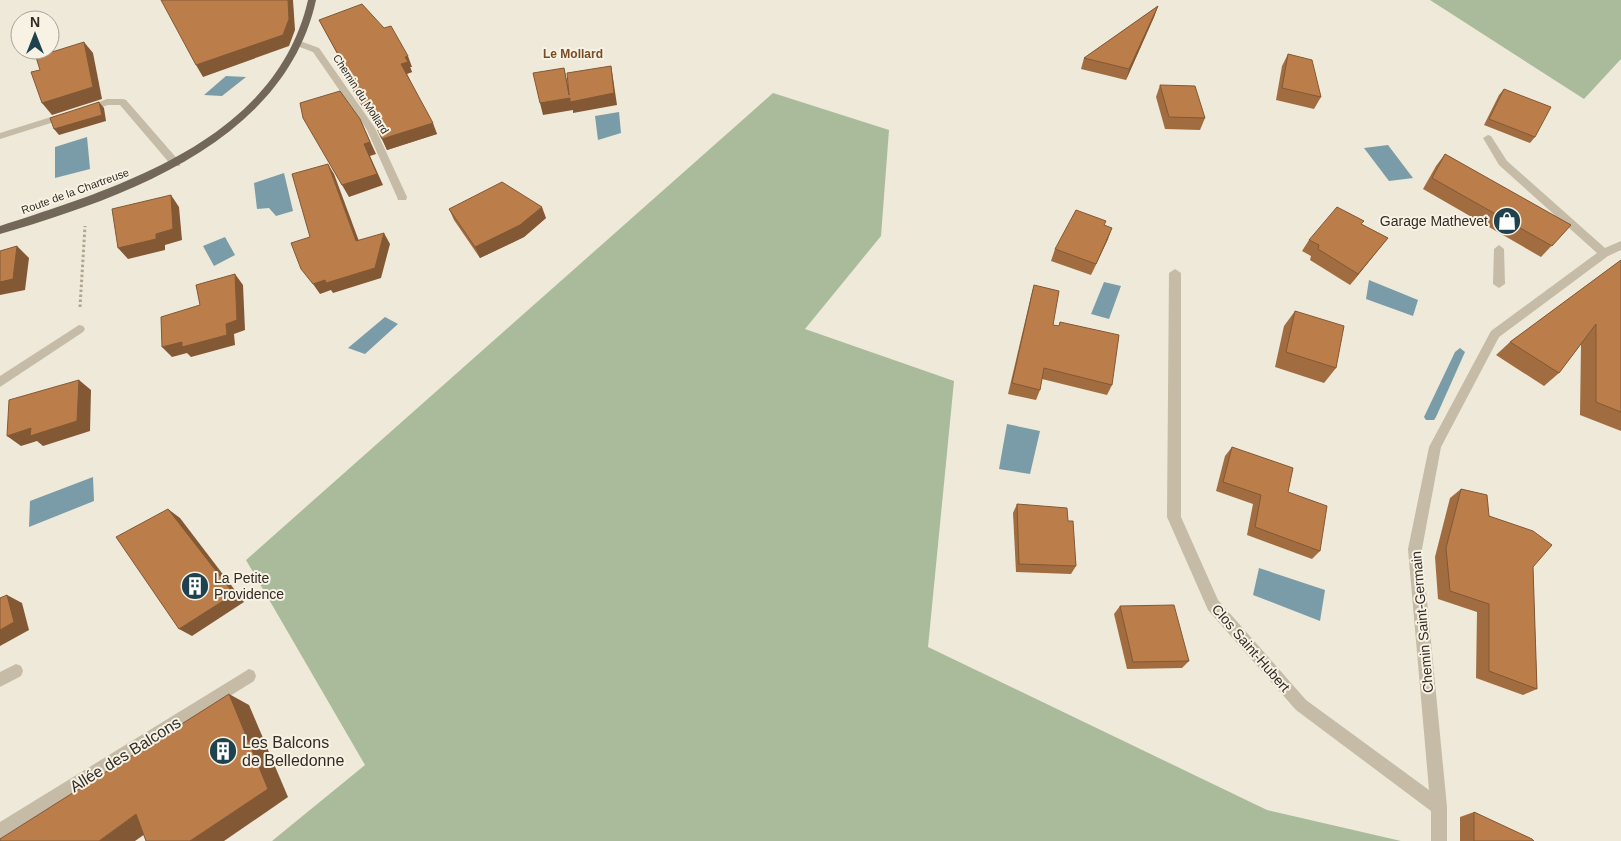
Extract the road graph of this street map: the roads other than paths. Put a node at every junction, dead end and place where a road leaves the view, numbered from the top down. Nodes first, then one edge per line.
1 (312, 0) edge
2 (300, 44) junction
3 (0, 136) edge
4 (1488, 138) dead end
5 (176, 164) junction
6 (402, 197) dead end
7 (0, 230) edge
8 (1621, 246) edge
9 (1499, 249) dead end
10 (1604, 253) junction
11 (1175, 273) dead end
12 (1499, 284) dead end
13 (79, 329) road end
14 (0, 382) edge
15 (16, 671) dead end
16 (249, 676) dead end
17 (0, 680) edge
18 (1439, 806) junction
19 (0, 831) edge
20 (1439, 841) edge

1 - 2 main road, Route de la Chartreuse
2 - 5 main road, Route de la Chartreuse
2 - 6 street, Chemin du Mollard
3 - 5 street
4 - 10 street
5 - 7 main road, Route de la Chartreuse
8 - 10 street, Chemin Saint-Germain
9 - 12 street
10 - 18 street, Chemin Saint-Germain
11 - 18 street, Clos Saint-Hubert
13 - 14 street
15 - 17 street
16 - 19 street, Allée des Balcons
18 - 20 street, Chemin Saint-Germain

